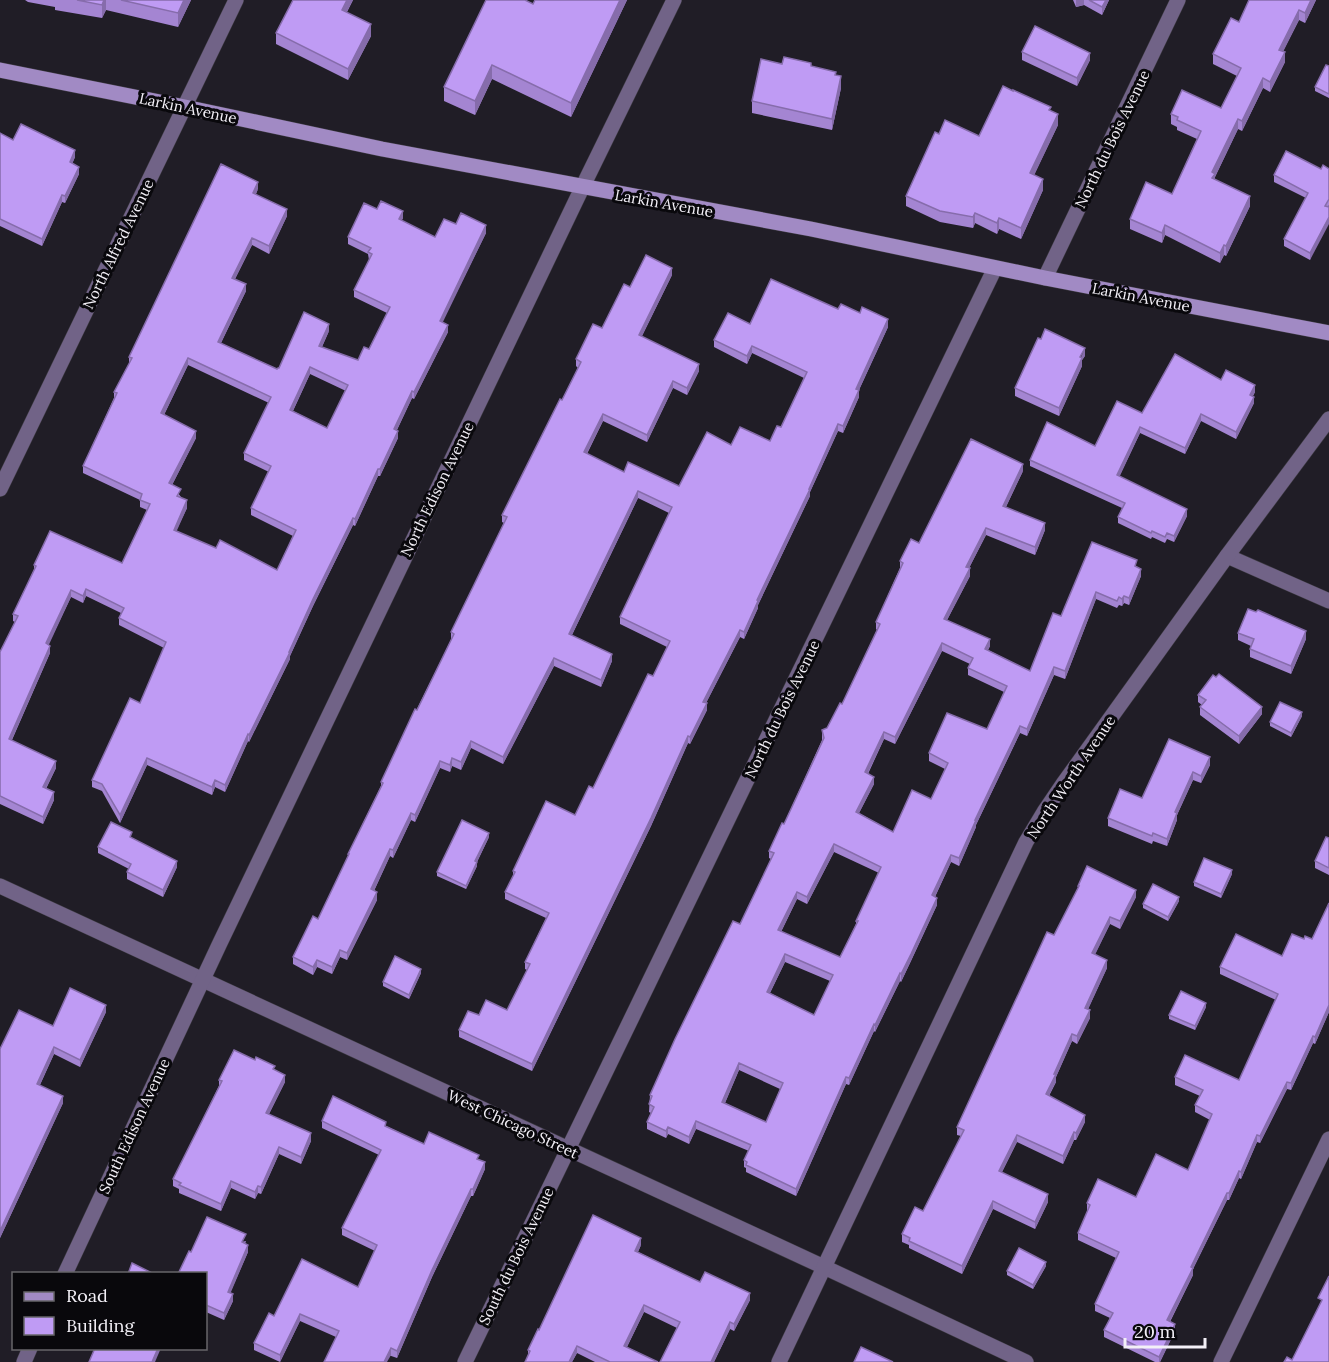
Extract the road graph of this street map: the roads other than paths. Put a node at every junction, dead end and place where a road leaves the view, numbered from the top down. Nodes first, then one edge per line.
1 (236, 0) edge
2 (674, 0) edge
3 (1178, 0) edge
4 (0, 70) edge
5 (185, 107) junction
6 (582, 188) junction
7 (995, 268) junction
8 (1045, 278) junction
9 (1329, 333) edge
10 (1329, 419) edge
11 (0, 489) edge
12 (1227, 556) junction
13 (1329, 601) edge
14 (0, 885) edge
15 (203, 979) junction
16 (1329, 1139) edge
17 (568, 1149) junction
18 (824, 1267) junction
19 (66, 1272) edge
20 (465, 1362) edge
21 (779, 1362) edge
22 (1026, 1362) edge
23 (1221, 1362) edge

1 - 5 street, North Alfred Avenue
2 - 6 street, North Edison Avenue
3 - 8 street, North du Bois Avenue
4 - 5 main road, Larkin Avenue
5 - 6 main road, Larkin Avenue
5 - 11 street, North Alfred Avenue
6 - 7 main road, Larkin Avenue
6 - 15 street, North Edison Avenue
7 - 8 main road, Larkin Avenue
7 - 17 street, North du Bois Avenue
8 - 9 main road, Larkin Avenue
10 - 12 street, North Worth Avenue
12 - 13 street
12 - 18 street, North Worth Avenue
14 - 15 street, West Chicago Street
15 - 17 street, West Chicago Street
15 - 19 street, South Edison Avenue
16 - 23 street
17 - 18 street, West Chicago Street
17 - 20 street, South du Bois Avenue
18 - 21 street, North Worth Avenue
18 - 22 street, West Chicago Street

